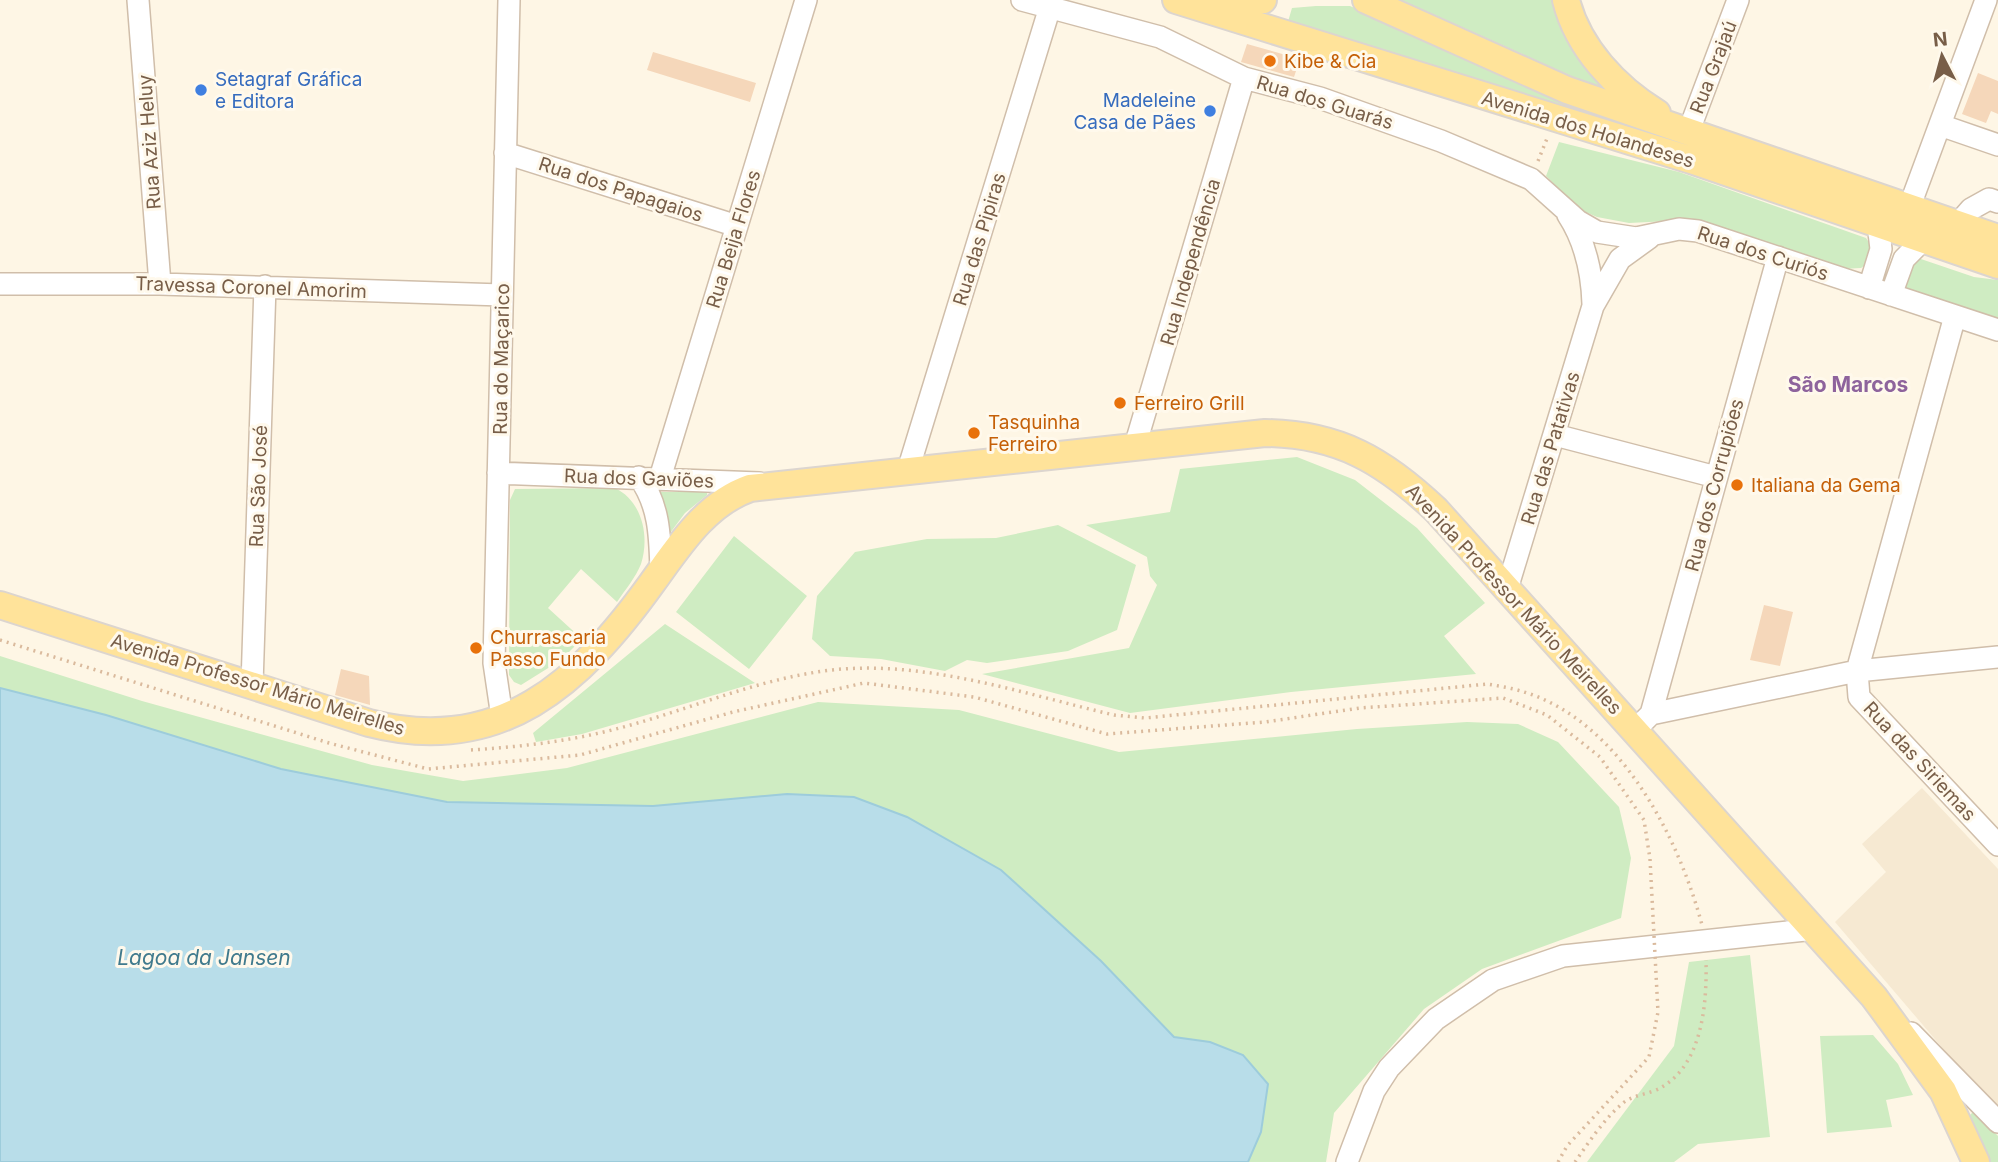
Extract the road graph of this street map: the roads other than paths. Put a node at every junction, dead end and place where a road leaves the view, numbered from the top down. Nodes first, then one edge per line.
1 (138, 0) edge
2 (509, 0) edge
3 (806, 0) edge
4 (1022, 0) edge
5 (1176, 0) edge
6 (1228, 0) edge
7 (1263, 0) edge
8 (1366, 0) edge
9 (1566, 0) edge
10 (1738, 0) edge
11 (1986, 0) edge
12 (1049, 8) junction
13 (1244, 78) junction
14 (1940, 125) junction
15 (1688, 133) junction
16 (1998, 145) edge
17 (505, 153) junction
18 (1998, 202) edge
19 (1563, 208) junction
20 (1909, 208) junction
21 (1878, 224) junction
22 (1957, 225) junction
23 (737, 226) junction
24 (1654, 235) junction
25 (1614, 236) joint
26 (1998, 238) edge
27 (1924, 239) junction
28 (1778, 257) junction
29 (1998, 265) edge
30 (0, 284) edge
31 (160, 284) junction
32 (265, 286) junction
33 (1869, 288) junction
34 (502, 295) junction
35 (1891, 295) junction
36 (1593, 306) junction
37 (1955, 316) junction
38 (1998, 330) edge
39 (1555, 435) junction
40 (1135, 446) junction
41 (908, 470) junction
42 (498, 473) junction
43 (1716, 477) junction
44 (650, 478) junction
45 (779, 483) junction
46 (661, 572) junction
47 (1507, 589) junction
48 (0, 605) edge
49 (1998, 657) edge
50 (1857, 671) junction
51 (252, 685) junction
52 (502, 717) junction
53 (1643, 722) junction
54 (1998, 845) edge
55 (1815, 929) junction
56 (1874, 998) junction
57 (1998, 1122) edge
58 (1347, 1162) edge
59 (1976, 1162) edge

1 - 31 street, Rua Aziz Heluy
2 - 17 street, Rua do Maçarico
3 - 23 street, Rua Beija Flores
4 - 12 street, Rua dos Guarás
5 - 21 main road, Avenida dos Holandeses
6 - 7 main road
8 - 15 main road, Avenida dos Holandeses
9 - 15 main road
10 - 15 street, Rua Grajaú
11 - 14 street
12 - 13 street, Rua dos Guarás
12 - 41 street, Rua das Pipiras
13 - 19 street, Rua dos Guarás
13 - 40 street, Rua Independência
14 - 16 street
14 - 20 street
15 - 20 main road, Avenida dos Holandeses
17 - 23 street, Rua dos Papagaios
17 - 34 street, Rua do Maçarico
18 - 22 street
19 - 25 street, Rua dos Guarás
19 - 36 street, Rua das Patativas
20 - 22 main road, Avenida dos Holandeses
21 - 27 main road, Avenida dos Holandeses
21 - 33 street
22 - 26 main road, Avenida dos Holandeses
23 - 44 street, Rua Beija Flores
24 - 25 street, Rua dos Curiós
24 - 28 street, Rua dos Curiós
24 - 36 street, Rua das Patativas
27 - 29 main road, Avenida dos Holandeses
27 - 35 street
28 - 33 street, Rua dos Curiós
28 - 43 street, Rua dos Corrupiões
30 - 31 street, Travessa Coronel Amorim
31 - 32 street, Travessa Coronel Amorim
32 - 34 street, Travessa Coronel Amorim
32 - 51 street, Rua São José
33 - 35 street, Rua dos Curiós
34 - 42 street, Rua do Maçarico
35 - 37 street, Rua dos Curiós
36 - 39 street, Rua das Patativas
37 - 38 street, Rua dos Curiós
37 - 50 street
39 - 43 street
39 - 47 street, Rua das Patativas
40 - 41 main road, Avenida Professor Mário Meirelles
40 - 47 main road, Avenida Professor Mário Meirelles
41 - 45 main road, Avenida Professor Mário Meirelles
42 - 44 street, Rua dos Gaviões
42 - 52 street, Rua do Maçarico
43 - 53 street, Rua dos Corrupiões
44 - 45 street, Rua dos Gaviões
44 - 46 street
45 - 46 main road, Avenida Professor Mário Meirelles
46 - 52 main road, Avenida Professor Mário Meirelles
47 - 53 main road, Avenida Professor Mário Meirelles
48 - 51 main road, Avenida Professor Mário Meirelles
49 - 50 street
50 - 53 street
50 - 54 street, Rua das Siriemas
51 - 52 main road, Avenida Professor Mário Meirelles
53 - 55 main road, Avenida Professor Mário Meirelles
55 - 56 main road, Avenida Professor Mário Meirelles
55 - 58 street
56 - 57 street
56 - 59 main road, Avenida Professor Mário Meirelles

